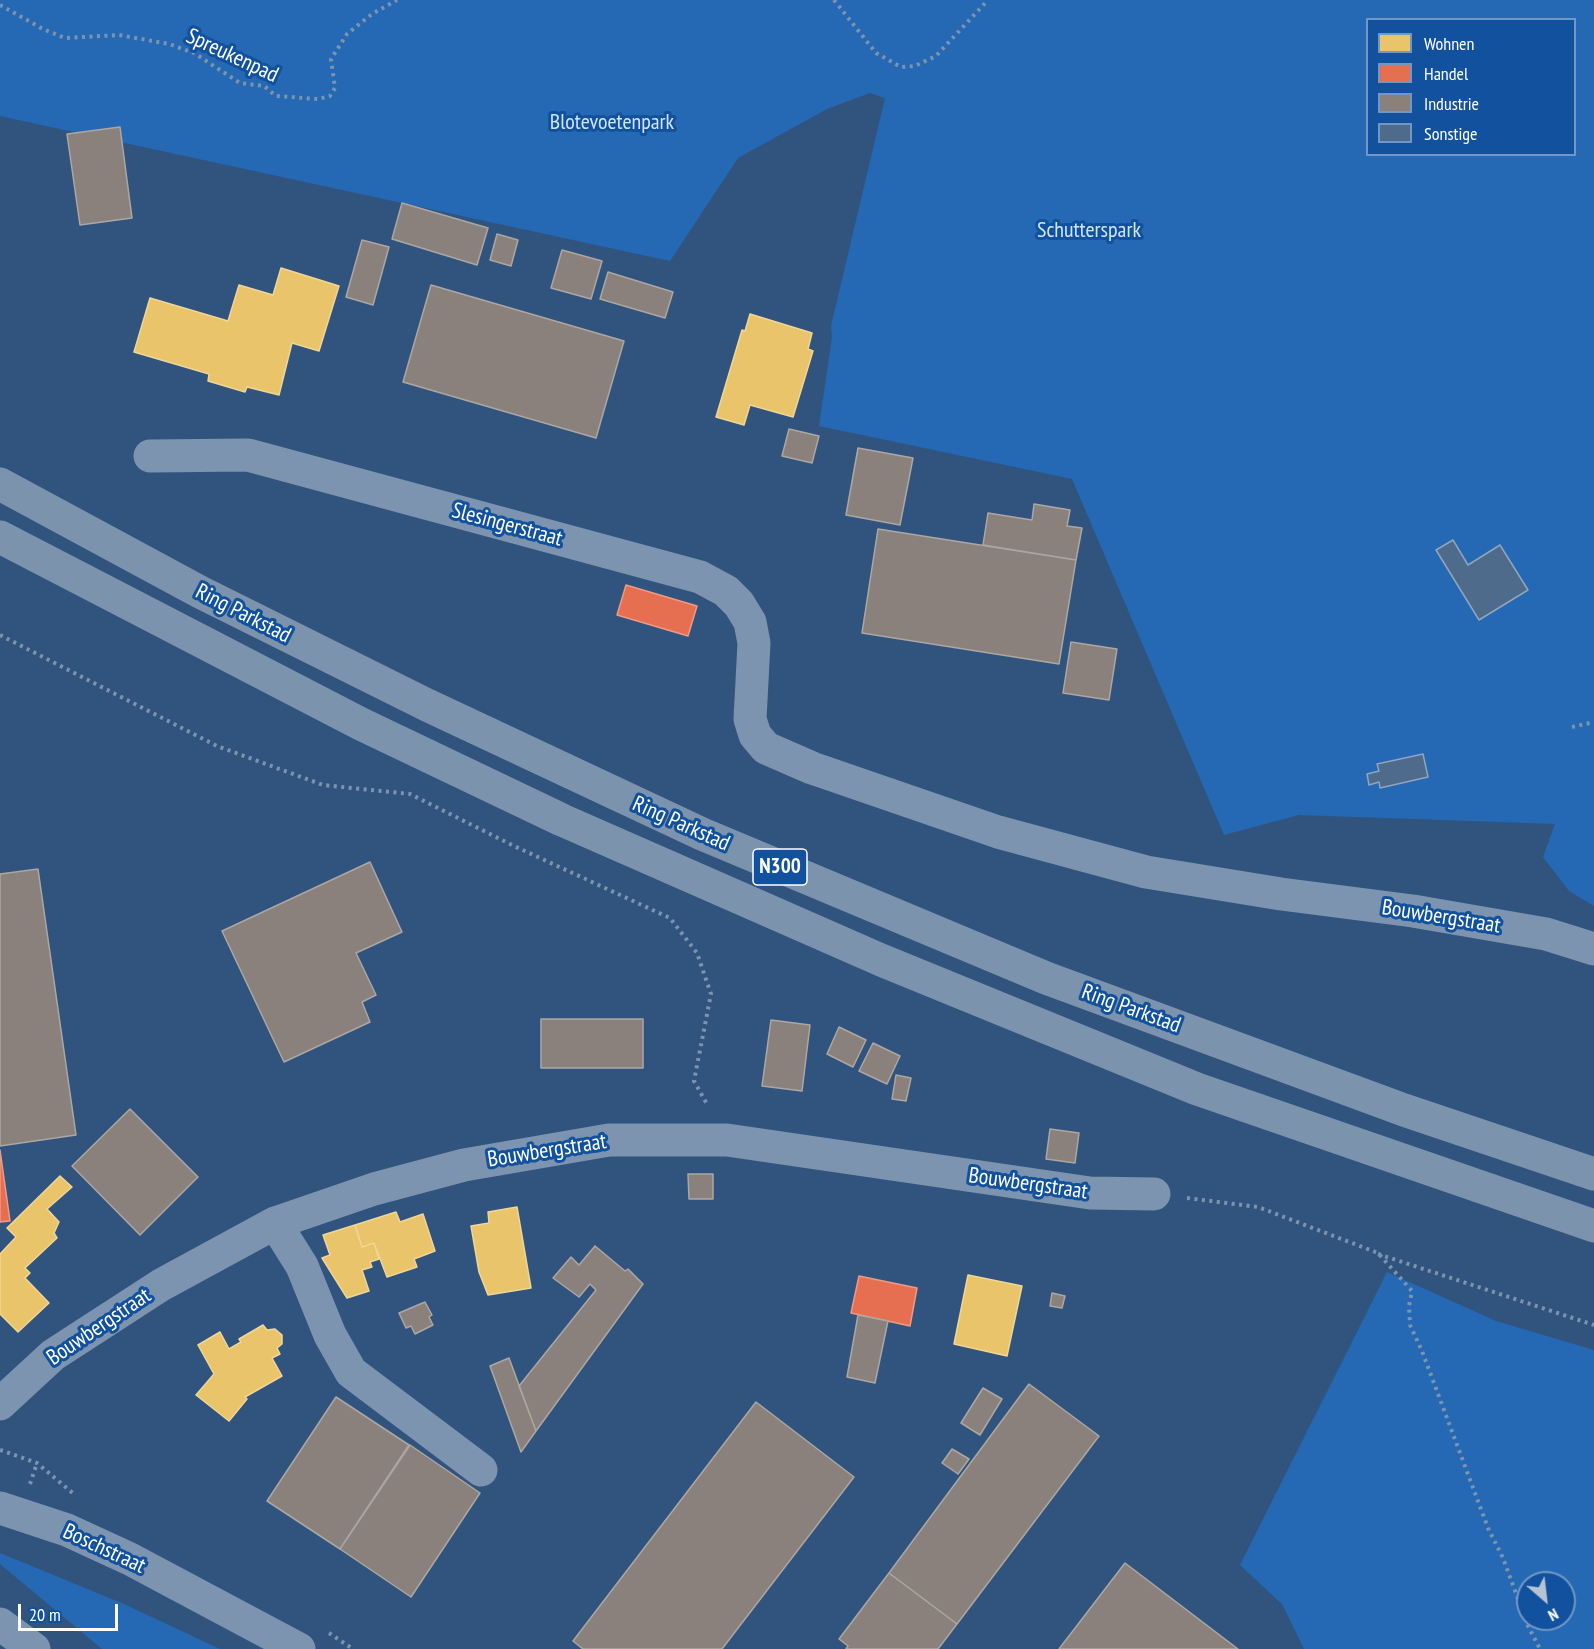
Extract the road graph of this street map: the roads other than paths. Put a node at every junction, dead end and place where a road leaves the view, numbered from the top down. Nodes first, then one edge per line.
1 (150, 456) dead end
2 (0, 484) edge
3 (0, 537) edge
4 (750, 719) joint
5 (1594, 950) edge
6 (1594, 1174) edge
7 (1154, 1194) road end
8 (275, 1223) junction
9 (1594, 1227) edge
10 (0, 1404) edge
11 (482, 1470) dead end
12 (0, 1508) edge
13 (0, 1624) edge
14 (34, 1649) edge
15 (299, 1649) edge

1 - 4 street, Slesingerstraat
2 - 6 highway, Ring Parkstad / N300
3 - 9 highway, Ring Parkstad / N300
4 - 5 street, Bouwbergstraat
7 - 8 street, Bouwbergstraat
8 - 10 street, Bouwbergstraat
8 - 11 street
12 - 15 street, Boschstraat
13 - 14 street

